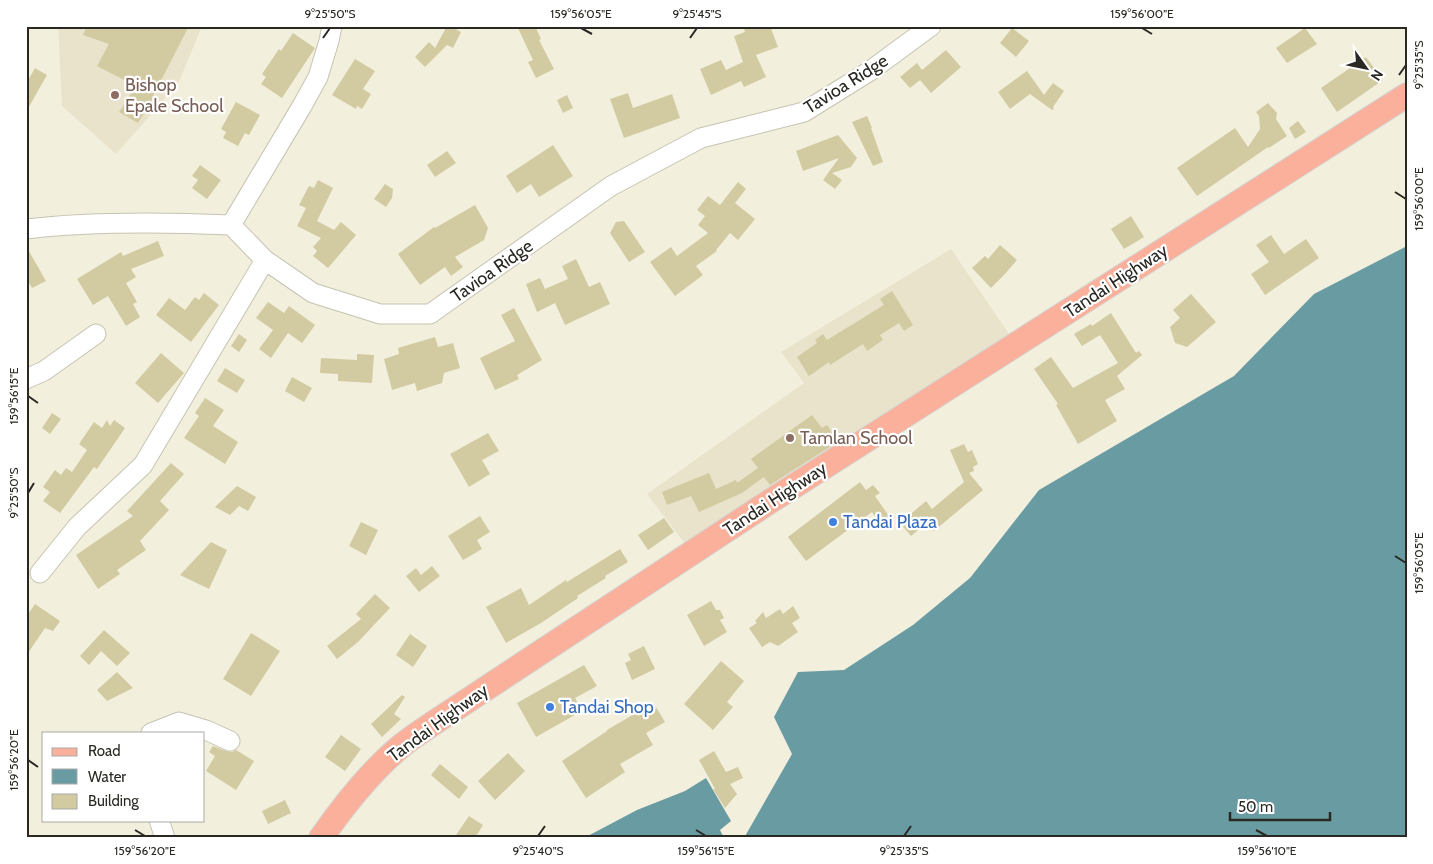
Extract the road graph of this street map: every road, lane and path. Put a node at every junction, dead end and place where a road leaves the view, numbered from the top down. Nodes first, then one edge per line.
1 (332, 26) edge
2 (931, 26) edge
3 (1407, 95) edge
4 (231, 225) junction
5 (26, 229) edge
6 (265, 260) junction
7 (96, 334) dead end
8 (26, 379) edge
9 (40, 573) dead end
10 (154, 732) edge
11 (230, 741) dead end
12 (160, 822) edge
13 (165, 838) edge
14 (321, 838) edge

1 - 4 street
2 - 6 street, Tavioa Ridge
3 - 14 main road, Tandai Highway
4 - 5 street
4 - 6 street, Tavioa Ridge
6 - 9 street
7 - 8 street
10 - 11 street
12 - 13 street

